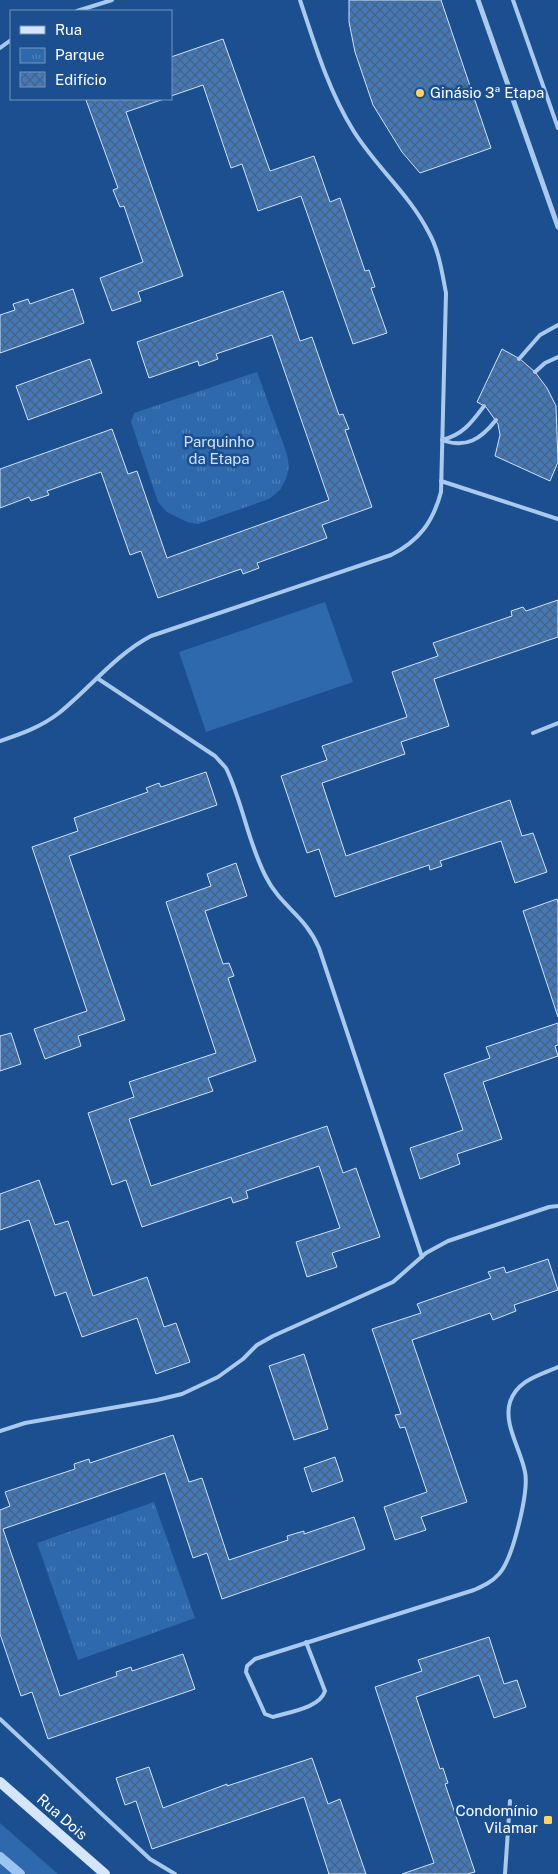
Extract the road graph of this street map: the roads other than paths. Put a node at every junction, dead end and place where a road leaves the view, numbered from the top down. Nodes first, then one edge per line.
1 (112, 0) edge
2 (300, 0) edge
3 (478, 0) edge
4 (513, 0) edge
5 (80, 10) edge
6 (558, 128) edge
7 (558, 227) edge
8 (558, 325) edge
9 (558, 357) edge
10 (519, 358) dead end
11 (535, 372) dead end
12 (484, 406) dead end
13 (496, 420) dead end
14 (442, 440) junction
15 (441, 481) junction
16 (558, 519) edge
17 (97, 678) junction
18 (558, 723) edge
19 (533, 733) dead end
20 (0, 741) edge
21 (558, 1206) edge
22 (422, 1257) junction
23 (558, 1367) edge
24 (0, 1431) edge
25 (306, 1642) junction
26 (0, 1719) edge
27 (0, 1782) edge
28 (510, 1801) dead end
29 (105, 1874) edge
30 (175, 1874) edge
31 (505, 1874) edge

1 - 5 lane
2 - 14 lane
3 - 7 street
4 - 6 lane
8 - 10 lane
9 - 11 lane
12 - 14 lane
13 - 14 lane
14 - 15 lane
15 - 16 lane
15 - 17 lane
17 - 20 lane
17 - 22 lane
18 - 19 lane
21 - 22 lane
22 - 24 lane
23 - 25 lane
25 - 25 lane
26 - 30 lane
27 - 29 main road, Rua Dois
28 - 31 lane

